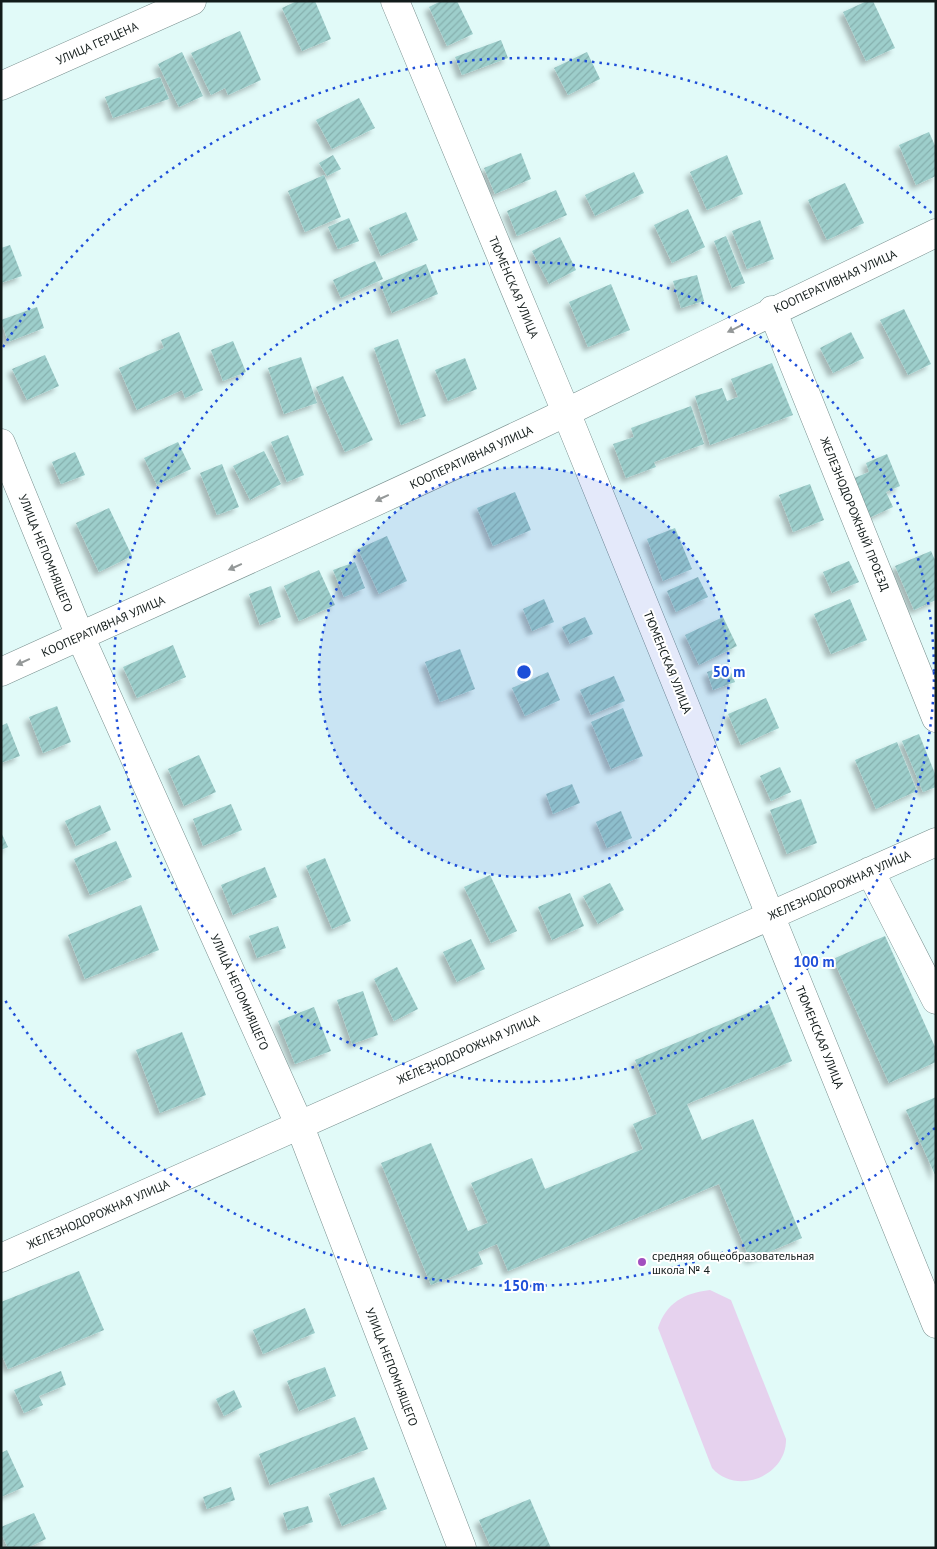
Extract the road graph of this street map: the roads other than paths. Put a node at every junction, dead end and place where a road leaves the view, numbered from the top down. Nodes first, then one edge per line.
1 (192, 1) edge
2 (394, 1) edge
3 (1, 86) edge
4 (936, 233) edge
5 (772, 310) junction
6 (566, 412) junction
7 (1, 443) edge
8 (80, 636) junction
9 (1, 672) edge
10 (936, 718) edge
11 (936, 842) edge
12 (870, 871) junction
13 (771, 915) junction
14 (936, 1000) edge
15 (299, 1124) junction
16 (1, 1258) edge
17 (936, 1324) edge
18 (462, 1548) edge

1 - 3 street, УЛИЦА ГЕРЦЕНА
2 - 6 street, ТЮМЕНСКАЯ УЛИЦА
4 - 5 street, КООПЕРАТИВНАЯ УЛИЦА
5 -> 6 street, КООПЕРАТИВНАЯ УЛИЦА
5 - 10 street, ЖЕЛЕЗНОДОРОЖНЫЙ ПРОЕЗД
6 -> 8 street, КООПЕРАТИВНАЯ УЛИЦА
6 - 13 street, ТЮМЕНСКАЯ УЛИЦА
7 - 8 street, УЛИЦА НЕПОМНЯЩЕГО
8 -> 9 street, КООПЕРАТИВНАЯ УЛИЦА
8 - 15 street, УЛИЦА НЕПОМНЯЩЕГО
11 - 12 street, ЖЕЛЕЗНОДОРОЖНАЯ УЛИЦА
12 - 13 street, ЖЕЛЕЗНОДОРОЖНАЯ УЛИЦА
12 - 14 street
13 - 15 street, ЖЕЛЕЗНОДОРОЖНАЯ УЛИЦА
13 - 17 street, ТЮМЕНСКАЯ УЛИЦА
15 - 16 street, ЖЕЛЕЗНОДОРОЖНАЯ УЛИЦА
15 - 18 street, УЛИЦА НЕПОМНЯЩЕГО

